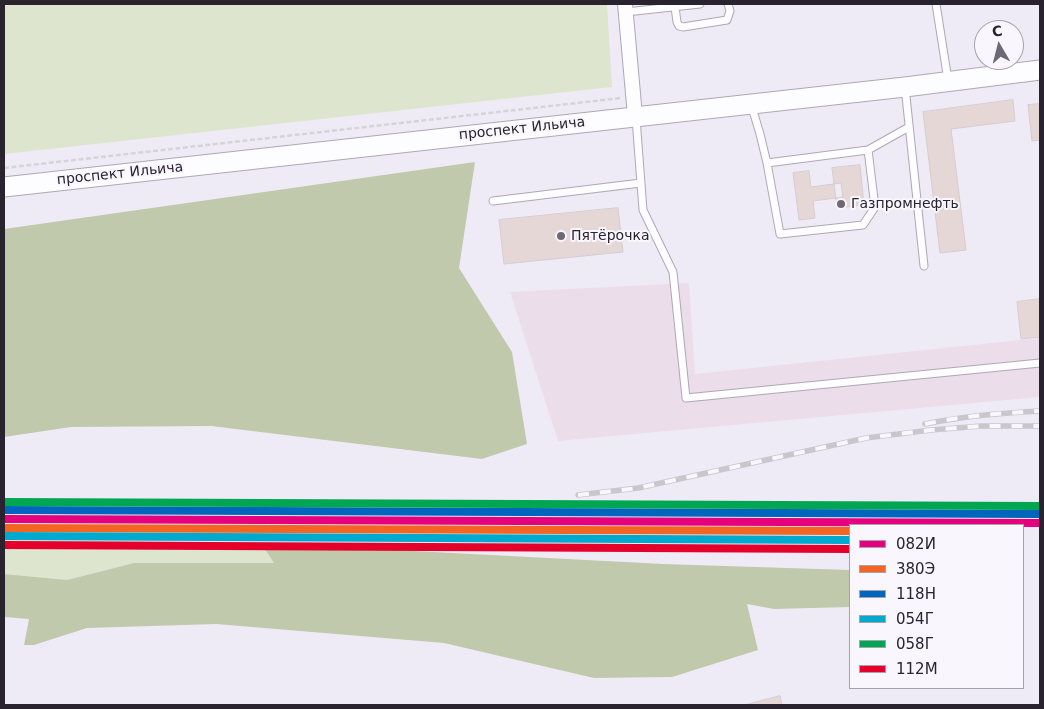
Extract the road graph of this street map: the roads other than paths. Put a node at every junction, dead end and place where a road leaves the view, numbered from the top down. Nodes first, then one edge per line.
1 (695, 4) edge
2 (728, 4) edge
3 (936, 4) edge
4 (675, 6) junction
5 (626, 8) edge
6 (1040, 70) edge
7 (948, 81) junction
8 (905, 87) junction
9 (750, 104) junction
10 (635, 116) junction
11 (909, 127) junction
12 (868, 150) junction
13 (767, 163) junction
14 (641, 183) junction
15 (4, 187) edge
16 (493, 200) dead end
17 (924, 266) dead end
18 (1040, 362) edge

1 - 4 lane
2 - 4 lane
3 - 7 lane
4 - 5 lane
5 - 10 street
6 - 7 street, проспект Ильича
7 - 8 street, проспект Ильича
8 - 9 street, проспект Ильича
8 - 11 lane
9 - 10 street, проспект Ильича
9 - 13 lane
10 - 14 lane
10 - 15 street, проспект Ильича
11 - 12 lane
11 - 17 lane
12 - 13 lane
12 - 13 lane
14 - 16 lane
14 - 18 lane

